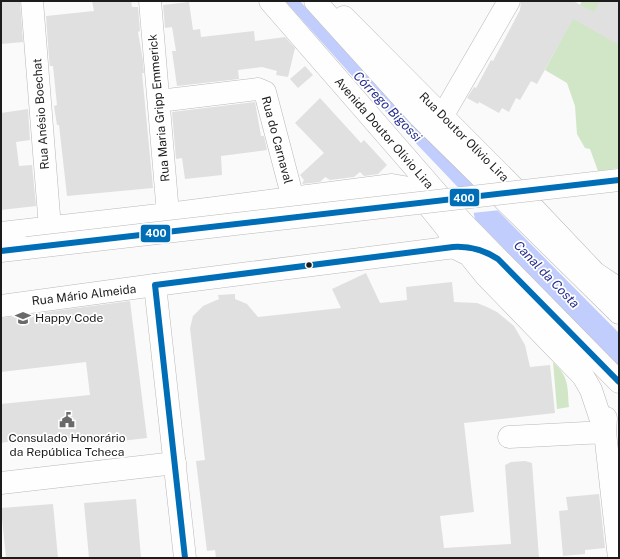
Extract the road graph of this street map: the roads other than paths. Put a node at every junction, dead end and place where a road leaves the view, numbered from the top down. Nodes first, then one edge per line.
1 (32, 1) edge
2 (150, 1) edge
3 (270, 1) edge
4 (315, 1) edge
5 (509, 1) edge
6 (344, 17) dead end
7 (159, 101) junction
8 (443, 115) junction
9 (619, 180) edge
10 (293, 199) junction
11 (168, 214) junction
12 (50, 228) junction
13 (1, 233) edge
14 (453, 247) junction
15 (1, 251) edge
16 (498, 259) junction
17 (155, 286) junction
18 (619, 289) edge
19 (1, 306) edge
20 (619, 313) edge
21 (589, 352) junction
22 (619, 382) edge
23 (605, 432) junction
24 (509, 437) dead end
25 (175, 463) junction
26 (1, 483) edge
27 (185, 558) edge
28 (619, 558) edge

1 - 12 street, Rua Anésio Boechat
2 - 7 street, Rua Maria Gripp Emmerick
3 - 16 street, Avenida Doutor Olívio Lira
4 - 20 street
5 - 8 street
6 - 8 street, Rua Doutor Olívio Lira
7 - 10 street, Rua do Carnaval
7 - 11 street, Rua Maria Gripp Emmerick
8 - 18 street, Rua Doutor Olívio Lira
9 - 15 street, bridge
10 - 11 street
10 - 14 street
11 - 12 street
12 - 13 street
14 - 16 street, Rua Mário Almeida
14 - 17 street, Rua Mário Almeida
14 - 23 street
16 - 21 street, Avenida Doutor Olívio Lira
17 - 19 street, Rua Mário Almeida
17 - 25 street
21 - 22 street, Avenida Doutor Olívio Lira
21 - 23 street
23 - 24 street
23 - 28 street
25 - 26 street
25 - 27 street

